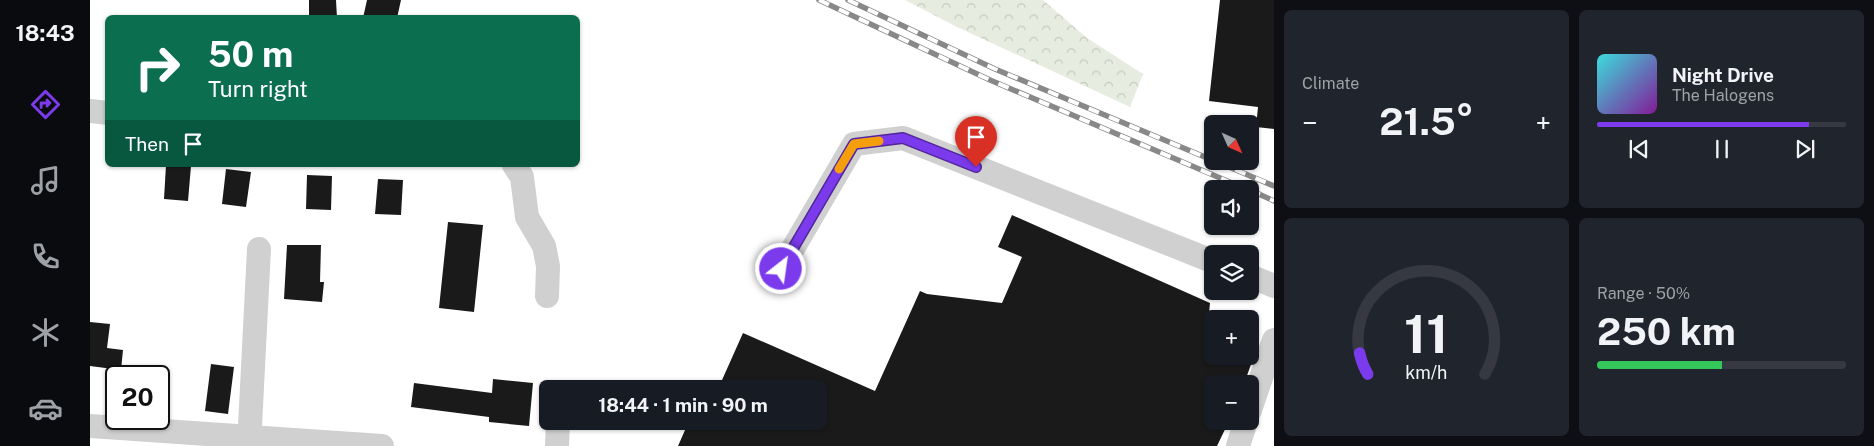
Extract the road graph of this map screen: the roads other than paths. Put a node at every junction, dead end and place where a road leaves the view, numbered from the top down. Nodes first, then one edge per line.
1 (90, 111) edge
2 (105, 113) edge
3 (515, 167) edge
4 (259, 249) dead end
5 (1204, 258) edge
6 (781, 269) dead end
7 (1259, 280) edge
8 (1274, 286) edge
9 (547, 296) dead end
10 (1274, 340) edge
11 (1268, 375) edge
12 (1259, 392) edge
13 (90, 426) edge
14 (558, 430) edge
15 (1243, 430) edge
16 (250, 442) edge
17 (382, 446) edge
18 (557, 446) edge
19 (1238, 446) edge

1 - 2 street
3 - 9 street
4 - 16 street
5 - 6 street
7 - 8 street
10 - 11 street
11 - 12 street
13 - 16 street
14 - 18 street
15 - 19 street
16 - 17 street

